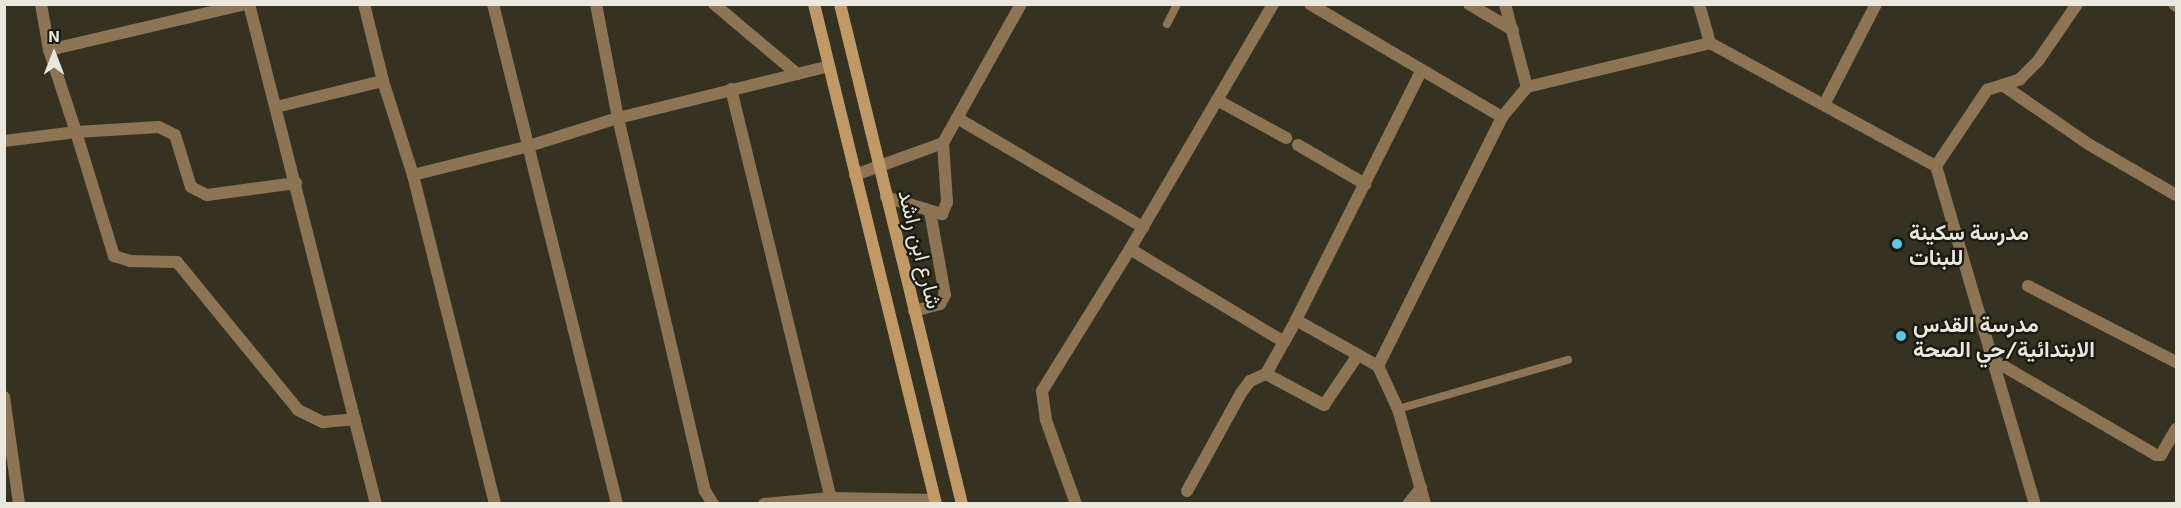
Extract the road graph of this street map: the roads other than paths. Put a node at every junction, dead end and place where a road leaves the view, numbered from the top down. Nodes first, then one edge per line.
1 (41, 4) edge
2 (247, 4) edge
3 (364, 4) edge
4 (493, 4) edge
5 (596, 4) edge
6 (714, 4) edge
7 (814, 4) edge
8 (840, 4) edge
9 (1021, 4) edge
10 (1177, 4) edge
11 (1273, 4) edge
12 (1310, 4) edge
13 (1469, 4) edge
14 (1505, 4) edge
15 (1699, 4) edge
16 (1876, 4) edge
17 (2077, 4) edge
18 (1167, 24) dead end
19 (1513, 30) junction
20 (1710, 43) junction
21 (49, 50) junction
22 (829, 66) junction
23 (1422, 70) junction
24 (797, 74) junction
25 (383, 81) junction
26 (2004, 86) junction
27 (1527, 87) junction
28 (730, 89) junction
29 (1217, 100) junction
30 (1825, 103) junction
31 (276, 107) junction
32 (1502, 117) junction
33 (618, 118) junction
34 (957, 118) junction
35 (76, 132) junction
36 (1286, 138) dead end
37 (4, 141) edge
38 (943, 143) junction
39 (1298, 145) dead end
40 (529, 146) junction
41 (1936, 166) junction
42 (879, 168) junction
43 (413, 175) junction
44 (855, 175) junction
45 (296, 183) junction
46 (1365, 184) junction
47 (2176, 195) edge
48 (886, 197) junction
49 (930, 212) junction
50 (1143, 227) junction
51 (1130, 249) junction
52 (2028, 286) dead end
53 (914, 311) junction
54 (1296, 320) junction
55 (1284, 342) junction
56 (1358, 355) junction
57 (1568, 360) dead end
58 (1993, 360) junction
59 (2176, 362) edge
60 (1378, 366) junction
61 (1266, 374) junction
62 (4, 397) edge
63 (1398, 409) junction
64 (355, 419) junction
65 (2176, 429) edge
66 (1421, 488) junction
67 (1187, 491) dead end
68 (832, 501) edge
69 (935, 502) edge
70 (711, 503) edge
71 (19, 504) edge
72 (376, 504) edge
73 (495, 504) edge
74 (617, 504) edge
75 (764, 504) edge
76 (962, 504) edge
77 (1076, 504) edge
78 (1408, 504) edge
79 (1425, 504) edge
80 (2035, 504) edge

1 - 21 street
2 - 21 street
2 - 31 street
3 - 25 street
4 - 40 street
5 - 33 street
6 - 24 street
7 - 22 main road, شارع ابن راشد
8 - 42 main road, شارع ابن راشد
9 - 34 street
10 - 18 lane
11 - 29 street
12 - 23 street
13 - 19 street
14 - 19 street
15 - 20 street
16 - 30 street
17 - 26 street
19 - 27 street
20 - 27 street
20 - 30 street
21 - 35 street
22 - 24 street
22 - 44 main road, شارع ابن راشد
23 - 32 street
23 - 46 street
24 - 28 street
25 - 31 street
25 - 43 street
26 - 41 street
26 - 47 street
27 - 32 street
28 - 33 street
28 - 68 street
29 - 36 street
29 - 50 street
30 - 41 street
31 - 45 street
32 - 60 street
33 - 40 street
33 - 70 street
34 - 38 street
34 - 50 street
35 - 37 street
35 - 45 street
35 - 64 street
38 - 42 street
38 - 49 street
39 - 46 street
40 - 43 street
40 - 74 street
41 - 58 street
42 - 44 street
42 - 48 main road, شارع ابن راشد
43 - 73 street
44 - 69 main road, شارع ابن راشد
45 - 64 street
46 - 54 street
48 - 49 street
48 - 53 main road, شارع ابن راشد
49 - 53 street
50 - 51 street
51 - 55 street
51 - 77 street
52 - 59 street
53 - 76 main road, شارع ابن راشد
54 - 55 street
54 - 56 street
55 - 61 street
56 - 60 street
56 - 61 street
57 - 63 lane
58 - 65 street
58 - 80 street
60 - 63 street
61 - 67 street
62 - 71 street
63 - 66 street
64 - 72 street
66 - 78 street
66 - 79 street
68 - 69 street
68 - 75 street

